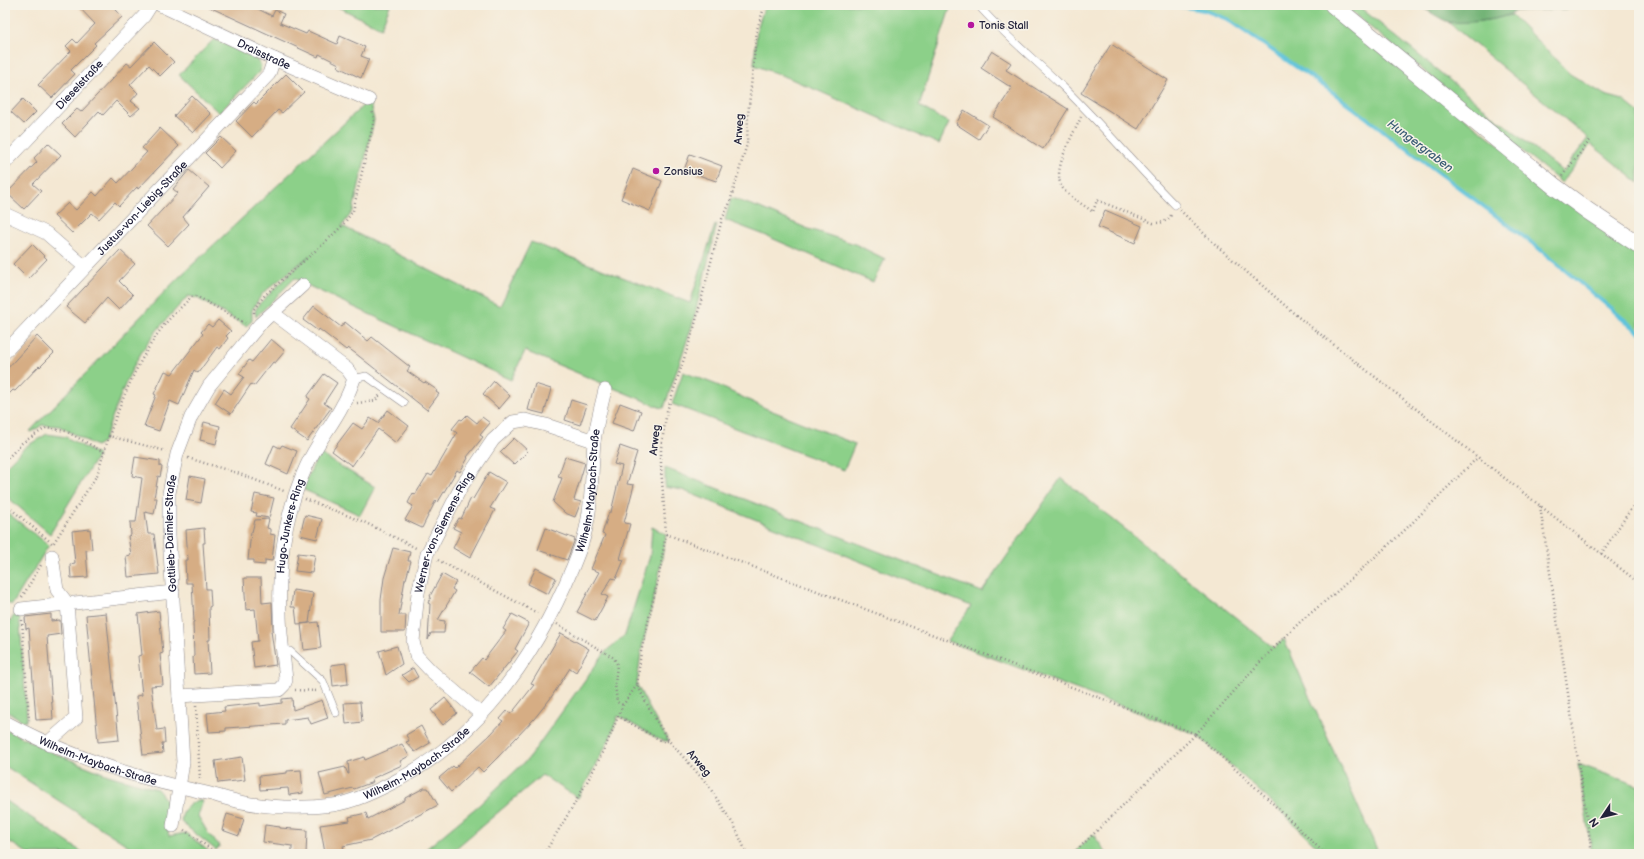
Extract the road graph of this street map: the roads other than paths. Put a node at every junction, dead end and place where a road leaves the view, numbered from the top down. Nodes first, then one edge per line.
1 (151, 5) edge
2 (160, 5) edge
3 (978, 5) edge
4 (1333, 5) edge
5 (274, 59) junction
6 (369, 100) road end
7 (5, 163) edge
8 (1175, 205) road end
9 (5, 214) edge
10 (1639, 244) edge
11 (84, 267) junction
12 (303, 285) dead end
13 (273, 313) junction
14 (5, 352) edge
15 (354, 379) junction
16 (604, 390) dead end
17 (404, 403) dead end
18 (594, 441) junction
19 (50, 552) road end
20 (173, 592) junction
21 (67, 603) junction
22 (18, 607) road end
23 (284, 652) junction
24 (179, 696) junction
25 (336, 713) dead end
26 (481, 714) junction
27 (5, 722) edge
28 (49, 745) junction
29 (178, 787) junction
30 (173, 826) road end

1 - 7 street, Dieselstraße
2 - 5 street, Draisstraße
3 - 8 lane
4 - 10 street
5 - 6 street, Draisstraße
5 - 11 street, Justus-von-Liebig-Straße
9 - 11 street
11 - 14 street, Justus-von-Liebig-Straße
12 - 13 street, Gottlieb-Daimler-Straße
13 - 15 street
13 - 20 street, Gottlieb-Daimler-Straße
15 - 17 lane
15 - 23 street, Hugo-Junkers-Ring
16 - 18 street, Wilhelm-Maybach-Straße
18 - 26 street, Wilhelm-Maybach-Straße
18 - 26 street, Werner-von-Siemens-Ring
19 - 21 street
20 - 21 street
20 - 24 street, Gottlieb-Daimler-Straße
21 - 22 street
21 - 28 street
23 - 24 street, Hugo-Junkers-Ring
23 - 25 lane
24 - 29 street, Gottlieb-Daimler-Straße
26 - 29 street, Wilhelm-Maybach-Straße
27 - 28 street, Wilhelm-Maybach-Straße
28 - 29 street, Wilhelm-Maybach-Straße
29 - 30 street, Gottlieb-Daimler-Straße

